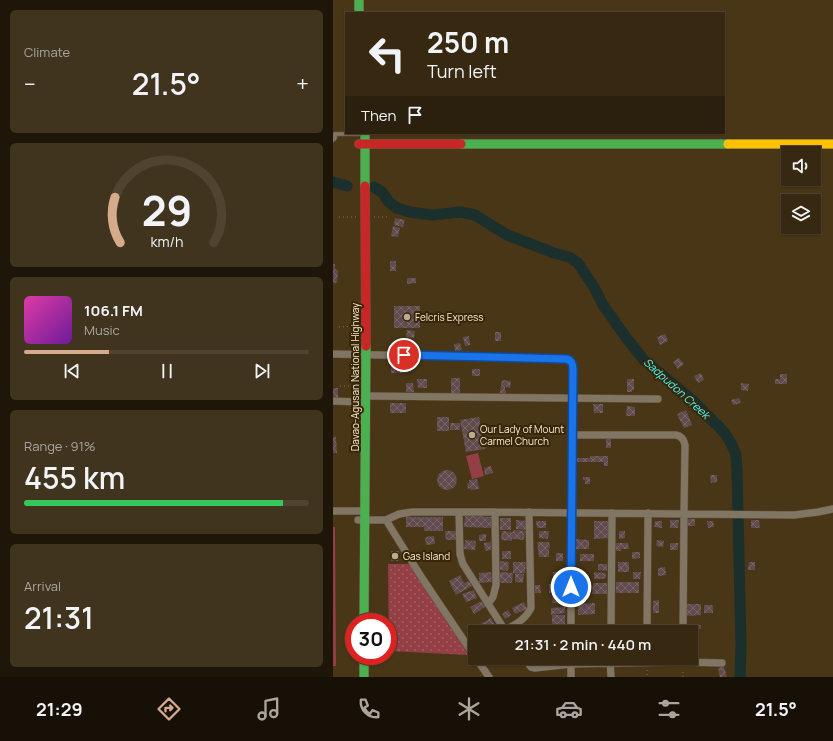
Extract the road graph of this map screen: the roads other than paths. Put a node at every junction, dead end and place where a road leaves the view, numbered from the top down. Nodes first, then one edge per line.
1 (359, 0) edge
2 (365, 0) edge
3 (359, 12) edge
4 (365, 12) edge
5 (345, 134) edge
6 (361, 134) edge
7 (333, 140) edge
8 (362, 144) junction
9 (833, 144) edge
10 (363, 315) junction
11 (333, 354) edge
12 (363, 355) junction
13 (573, 398) junction
14 (362, 399) junction
15 (658, 399) dead end
16 (333, 401) edge
17 (572, 435) junction
18 (833, 509) edge
19 (333, 511) edge
20 (459, 512) junction
21 (495, 512) junction
22 (529, 512) junction
23 (571, 513) junction
24 (612, 513) junction
25 (648, 513) junction
26 (684, 514) junction
27 (362, 515) junction
28 (386, 520) junction
29 (488, 604) junction
30 (361, 613) edge
31 (502, 625) edge
32 (514, 625) edge
33 (571, 625) edge
34 (611, 625) edge
35 (647, 625) edge
36 (683, 625) edge
37 (468, 647) edge
38 (698, 661) edge
39 (722, 663) dead end
40 (357, 665) edge
41 (364, 665) edge
42 (481, 665) edge
43 (530, 665) edge
44 (550, 665) edge
45 (571, 665) edge
46 (610, 665) edge
47 (356, 677) edge
48 (364, 677) edge
49 (489, 677) edge
50 (571, 677) edge
51 (611, 677) edge

1 - 3 main road
2 - 4 main road
5 - 7 lane
6 - 8 main road, Davao-Agusan National Highway
8 - 9 main road
8 - 10 main road, Davao-Agusan National Highway
10 - 12 main road, Davao-Agusan National Highway
10 - 12 main road, Davao-Agusan National Highway
11 - 12 street
12 - 13 street
12 - 14 main road, Davao-Agusan National Highway
12 - 14 main road, Davao-Agusan National Highway
13 - 14 street
13 - 15 street
13 - 17 street
14 - 16 street
14 - 27 main road, Davao-Agusan National Highway
17 - 23 street
17 - 26 street
18 - 26 street
19 - 27 street
20 - 21 street
20 - 28 street
20 - 29 street
21 - 22 street
21 - 29 street
22 - 23 street
22 - 32 street
23 - 24 street
23 - 33 street
24 - 25 street
24 - 34 street
25 - 26 street
25 - 35 street
26 - 36 street
27 - 28 street
27 - 30 main road, Davao-Agusan National Highway
28 - 37 street
29 - 31 street
38 - 39 street
40 - 47 main road
41 - 48 main road
42 - 49 street
43 - 44 street
45 - 50 street
46 - 51 street

